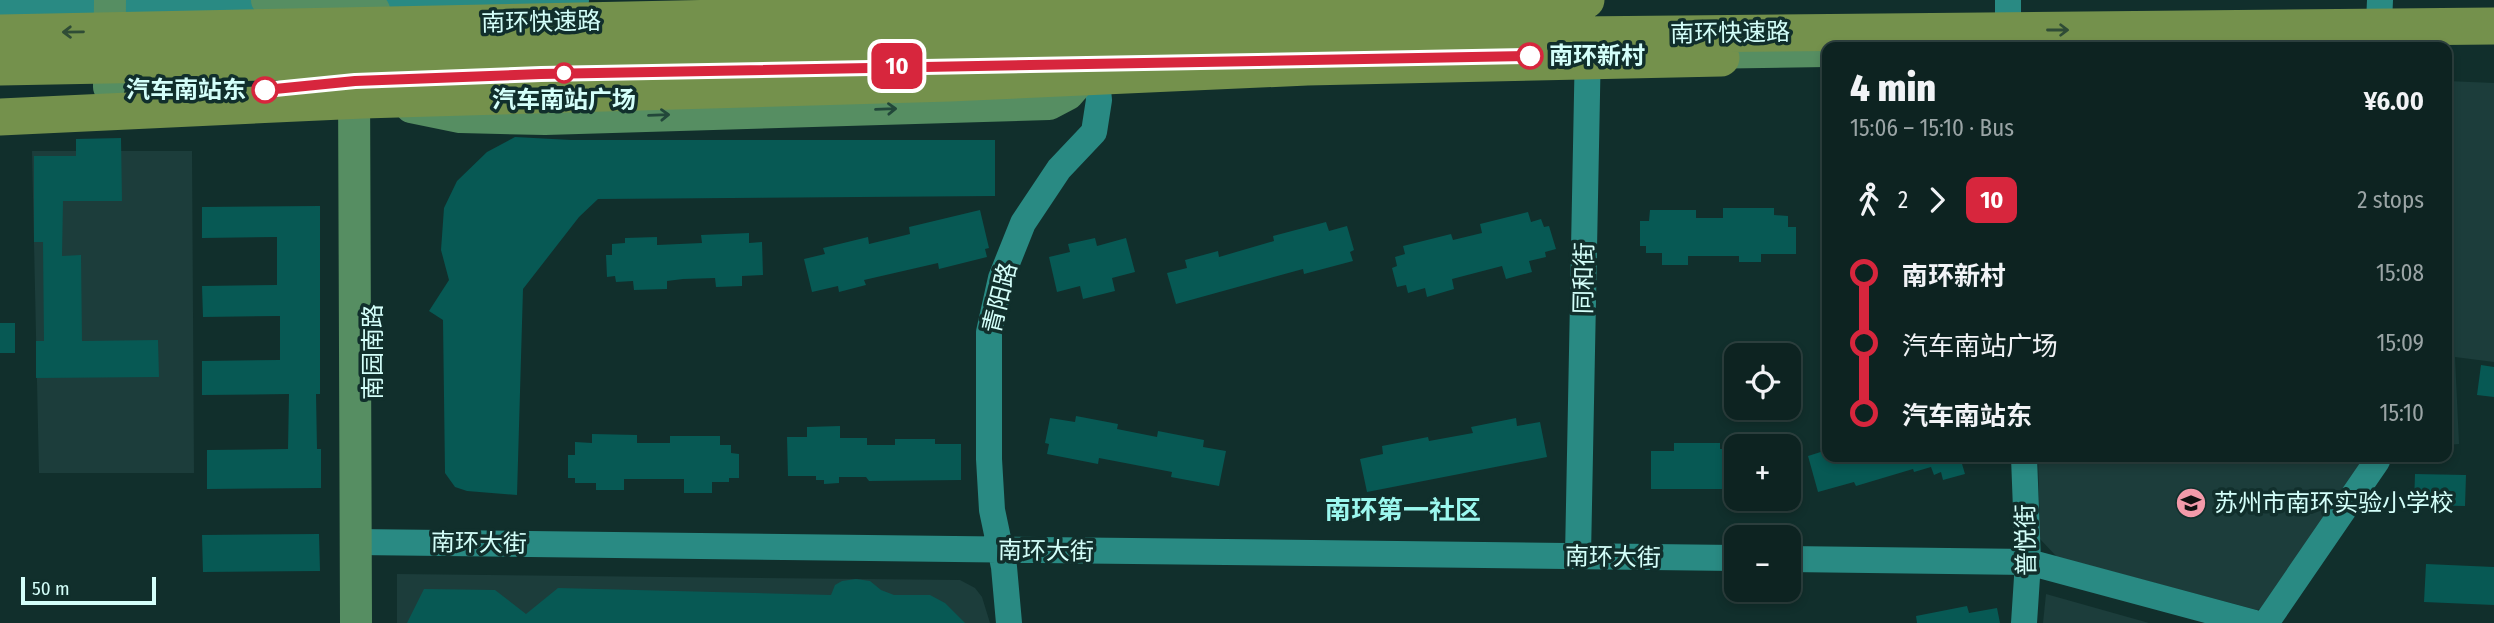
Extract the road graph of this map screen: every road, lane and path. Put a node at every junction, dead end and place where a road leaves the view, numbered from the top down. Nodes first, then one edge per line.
1 (110, 0) edge
2 (267, 0) edge
3 (576, 0) edge
4 (978, 0) edge
5 (1096, 0) edge
6 (1586, 0) edge
7 (2380, 0) edge
8 (0, 8) edge
9 (359, 13) edge
10 (2002, 26) edge
11 (2494, 26) edge
12 (0, 33) edge
13 (110, 36) junction
14 (1899, 42) edge
15 (2378, 42) edge
16 (2494, 42) edge
17 (2452, 43) edge
18 (1822, 52) edge
19 (1822, 53) edge
20 (1588, 55) junction
21 (1095, 62) junction
22 (0, 67) edge
23 (109, 87) junction
24 (363, 90) junction
25 (0, 93) edge
26 (0, 117) edge
27 (2024, 462) edge
28 (2376, 462) edge
29 (365, 542) junction
30 (1001, 551) junction
31 (1578, 556) junction
32 (1724, 558) edge
33 (1801, 559) edge
34 (2028, 562) junction
35 (356, 623) edge
36 (373, 623) edge
37 (1009, 623) edge
38 (2024, 623) edge
39 (2255, 623) edge
40 (2266, 623) edge

1 - 13 main road
2 - 9 main road
3 - 8 street
4 - 9 main road
5 - 21 street, 青阳路
6 -> 12 highway, 南环快速路
6 - 20 street, 同和街
7 - 15 street
9 - 13 main road
9 - 24 main road, 南园南路
10 -> 11 highway, 南环快速路
10 - 14 highway
10 - 22 highway, 南环快速路
13 - 23 main road
16 - 17 main road
18 - 20 main road
19 - 24 highway
20 - 21 main road
20 - 31 street, 同和街
21 - 24 main road
24 -> 21 main road
21 - 30 street, 青阳路
23 - 24 highway
23 - 25 highway
24 - 26 highway
24 - 29 main road, 南园南路
27 - 34 street, 普悦街
28 - 40 street
29 - 30 street, 南环大街
29 - 35 main road, 南园南路
29 - 36 main road, 南园南路
30 - 31 street, 南环大街
30 - 37 street, 青阳路
31 - 32 street, 南环大街
33 - 34 street
34 - 38 street, 普悦街
34 - 39 street

